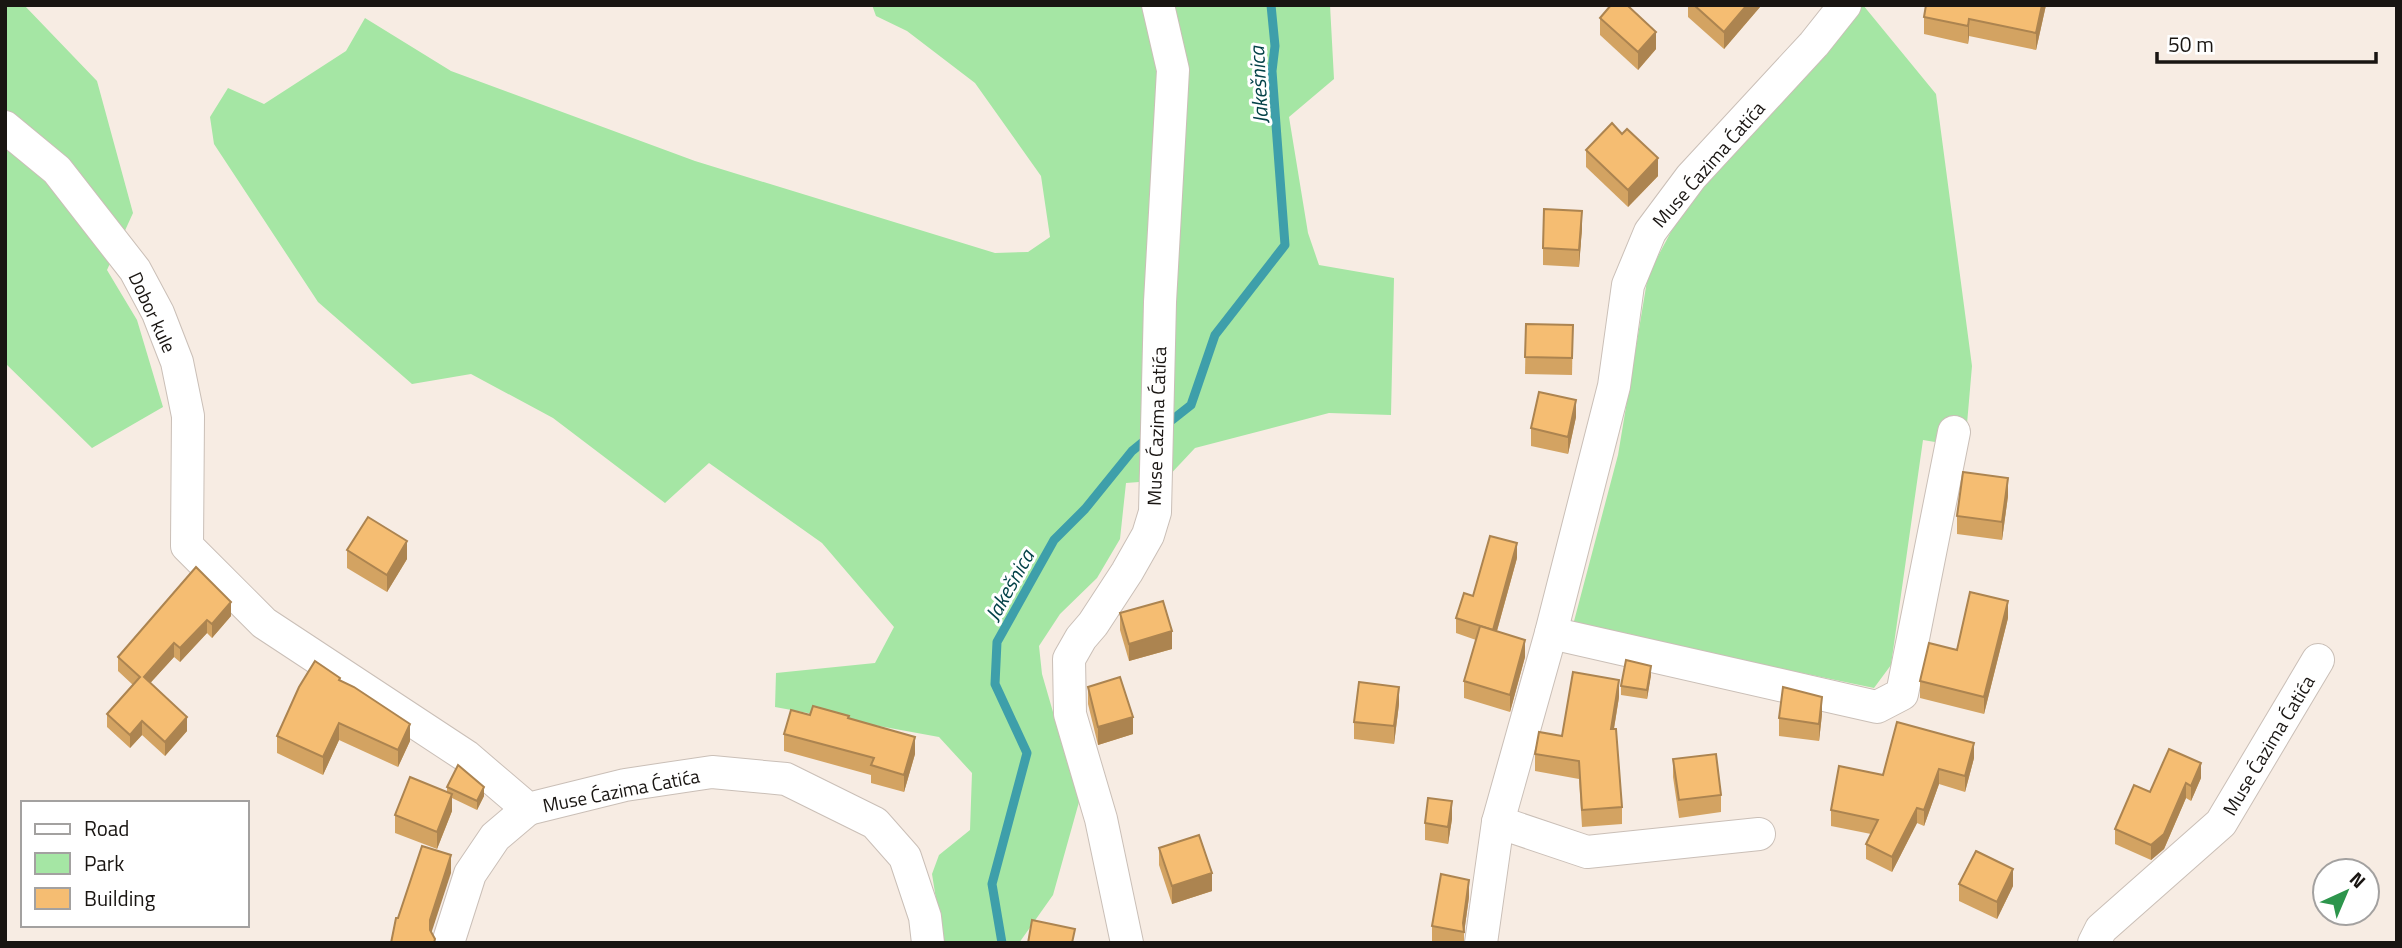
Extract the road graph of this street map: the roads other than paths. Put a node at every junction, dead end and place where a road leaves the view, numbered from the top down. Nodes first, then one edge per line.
1 (1157, 5) edge
2 (1844, 5) edge
3 (5, 127) edge
4 (1954, 432) dead end
5 (187, 546) joint
6 (1551, 633) junction
7 (2318, 660) dead end
8 (528, 809) junction
9 (1498, 822) junction
10 (1759, 834) dead end
11 (448, 943) edge
12 (929, 943) edge
13 (1127, 943) edge
14 (1481, 943) edge
15 (2094, 943) edge

1 - 13 street, Muse Ćazima Ćatića
2 - 6 street, Muse Ćazima Ćatića
3 - 5 street, Dobor kule
4 - 6 street
5 - 8 street, Muse Ćazima Ćatića
6 - 9 street, Muse Ćazima Ćatića
7 - 15 street, Muse Ćazima Ćatića
8 - 11 street
8 - 12 street, Muse Ćazima Ćatića
9 - 10 street
9 - 14 street, Muse Ćazima Ćatića

